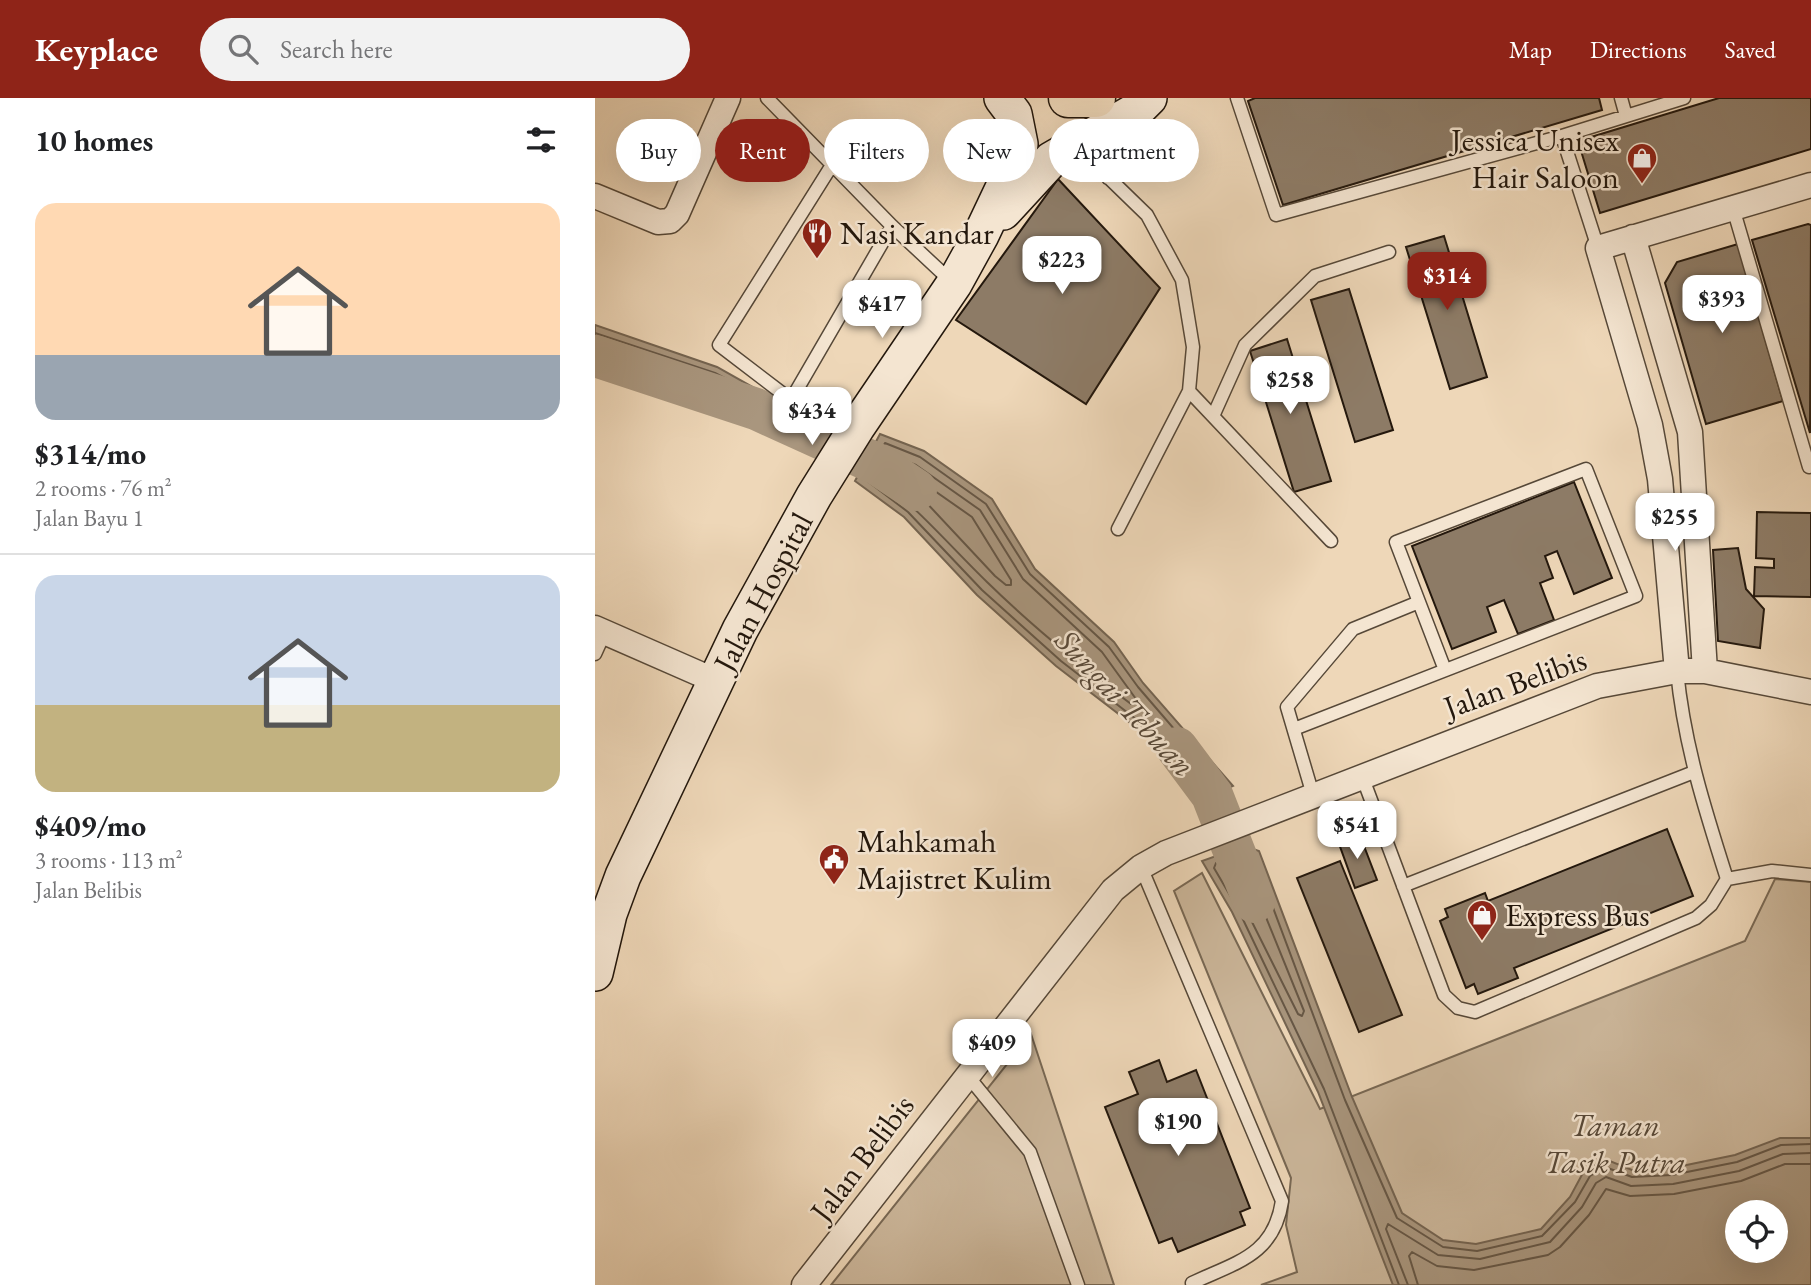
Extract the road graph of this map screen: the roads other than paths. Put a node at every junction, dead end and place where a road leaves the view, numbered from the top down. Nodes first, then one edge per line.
1 (728, 98) edge
2 (767, 98) edge
3 (1002, 98) edge
4 (1068, 98) edge
5 (1096, 98) edge
6 (1237, 98) edge
7 (1621, 98) edge
8 (1684, 98) edge
9 (1143, 104) edge
10 (1626, 116) junction
11 (1120, 119) edge
12 (1562, 136) junction
13 (824, 157) edge
14 (1049, 162) edge
15 (824, 178) edge
16 (849, 182) edge
17 (1112, 182) edge
18 (1811, 185) edge
19 (595, 196) edge
20 (1733, 208) junction
21 (892, 226) junction
22 (981, 235) junction
23 (1633, 237) junction
24 (1598, 248) junction
25 (1389, 252) dead end
26 (954, 284) junction
27 (1189, 391) junction
28 (1214, 414) junction
29 (1809, 467) edge
30 (1118, 529) dead end
31 (1331, 541) dead end
32 (1419, 602) junction
33 (598, 638) edge
34 (1445, 670) junction
35 (1677, 671) junction
36 (1705, 671) junction
37 (716, 681) junction
38 (1811, 692) edge
39 (1294, 729) junction
40 (1693, 772) junction
41 (1362, 776) junction
42 (1314, 795) junction
43 (1141, 867) junction
44 (1811, 875) edge
45 (1727, 879) junction
46 (1403, 886) junction
47 (595, 973) edge
48 (967, 1075) junction
49 (1192, 1283) dead end
50 (804, 1285) edge
51 (1078, 1285) edge

1 - 19 street
2 - 13 lane
3 - 22 main road, Jalan Hospital
4 - 5 main road
6 - 12 lane
7 - 10 lane
8 - 10 lane
9 - 11 main road, Jalan Hospital
10 - 12 lane
12 - 24 lane
14 - 22 main road, Jalan Hospital
15 - 21 lane
16 - 21 lane
17 - 27 lane
18 - 20 street
20 - 23 street
20 - 29 lane
21 - 26 lane
22 - 26 main road, Jalan Hospital
23 - 24 street
23 - 36 street
24 - 35 street
25 - 28 lane
26 - 37 main road, Jalan Hospital
27 - 28 lane
27 - 30 lane
28 - 31 lane
32 - 34 lane
32 - 34 lane
32 - 39 lane
33 - 37 street
34 - 39 lane
35 - 36 street, Jalan Belibis
35 - 40 lane
35 - 41 street, Jalan Belibis
36 - 38 street, Jalan Belibis
37 - 47 main road, Jalan Hospital
39 - 42 lane
40 - 45 lane
40 - 46 lane
41 - 42 street, Jalan Belibis
41 - 46 lane
42 - 43 street, Jalan Belibis
43 - 48 street, Jalan Belibis
43 - 49 lane
44 - 45 lane
45 - 46 lane
48 - 50 street, Jalan Belibis
48 - 51 lane

